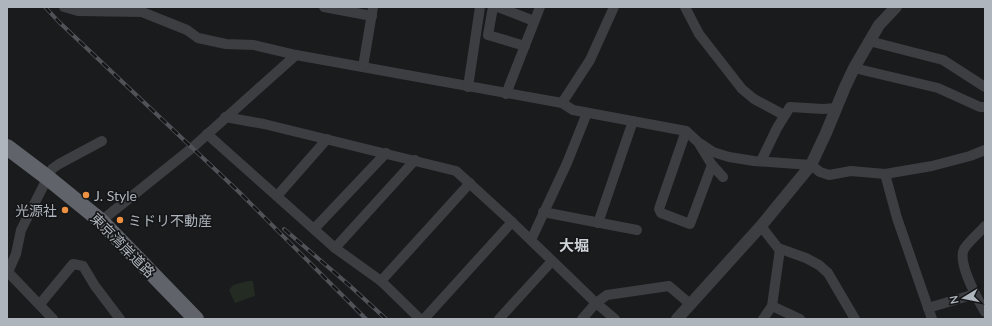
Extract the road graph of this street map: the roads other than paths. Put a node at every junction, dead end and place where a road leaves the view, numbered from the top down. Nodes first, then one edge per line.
1 (64, 7) edge
2 (324, 7) edge
3 (480, 7) edge
4 (494, 7) edge
5 (498, 7) edge
6 (540, 7) edge
7 (614, 7) edge
8 (685, 7) edge
9 (896, 7) edge
10 (372, 11) edge
11 (534, 21) junction
12 (869, 41) junction
13 (525, 46) junction
14 (296, 55) junction
15 (363, 67) junction
16 (854, 68) junction
17 (468, 87) junction
18 (985, 87) edge
19 (506, 94) junction
20 (562, 103) junction
21 (985, 107) edge
22 (836, 108) junction
23 (587, 113) junction
24 (784, 115) junction
25 (226, 118) junction
26 (633, 121) junction
27 (686, 131) junction
28 (207, 134) junction
29 (328, 139) junction
30 (102, 141) dead end
31 (698, 142) junction
32 (7, 147) edge
33 (985, 150) edge
34 (386, 153) junction
35 (416, 160) junction
36 (761, 161) junction
37 (811, 164) junction
38 (712, 165) junction
39 (885, 174) junction
40 (723, 177) dead end
41 (48, 178) junction
42 (470, 183) junction
43 (277, 196) junction
44 (543, 212) junction
45 (101, 221) junction
46 (512, 222) junction
47 (598, 223) junction
48 (761, 226) junction
49 (985, 226) edge
50 (314, 229) junction
51 (637, 230) dead end
52 (531, 240) junction
53 (334, 248) junction
54 (780, 249) junction
55 (552, 261) junction
56 (8, 271) edge
57 (381, 281) junction
58 (974, 294) junction
59 (596, 303) junction
60 (40, 304) junction
61 (690, 304) junction
62 (772, 306) junction
63 (928, 308) junction
64 (985, 312) edge
65 (53, 319) edge
66 (120, 319) edge
67 (196, 319) edge
68 (420, 319) edge
69 (424, 319) edge
70 (499, 319) edge
71 (582, 319) edge
72 (615, 319) edge
73 (677, 319) edge
74 (763, 319) edge
75 (800, 319) edge
76 (855, 319) edge
77 (932, 319) edge

1 - 14 street
2 - 10 street
3 - 17 street
4 - 13 street
5 - 11 street
6 - 11 street
7 - 20 street
8 - 24 street
9 - 12 street
10 - 15 street
11 - 13 street
12 - 16 street
12 - 18 street
13 - 19 street
14 - 15 street
14 - 25 street
15 - 17 street
16 - 21 street
16 - 22 street
17 - 19 street
19 - 20 street
20 - 23 street
22 - 24 street
22 - 37 street
23 - 26 street
23 - 44 street
24 - 36 street
25 - 28 street
25 - 29 street
26 - 27 street
26 - 47 street
27 - 31 street
27 - 38 street
28 - 43 street
28 - 45 street
29 - 34 street
29 - 43 street
30 - 41 street
31 - 36 street
31 - 38 street
32 - 41 highway, 東京湾岸道路
33 - 39 street
34 - 35 street
34 - 50 street
35 - 42 street
35 - 53 street
36 - 37 street
37 - 39 street
37 - 48 street
38 - 40 street
39 - 63 street
41 - 45 highway, 東京湾岸道路
41 - 56 street
42 - 46 street
42 - 57 street
43 - 50 street
44 - 47 street
44 - 52 street
45 - 67 highway, 東京湾岸道路
46 - 52 street
46 - 69 street
47 - 51 street
48 - 54 street
48 - 61 street
49 - 58 street
50 - 53 street
52 - 55 street
53 - 57 street
54 - 62 street
54 - 76 street
55 - 59 street
55 - 70 street
56 - 60 street
57 - 68 street
58 - 63 street
58 - 64 street
59 - 61 street
59 - 71 street
59 - 72 street
60 - 65 street
60 - 66 street
61 - 73 street
62 - 74 street
62 - 75 street
63 - 77 street

